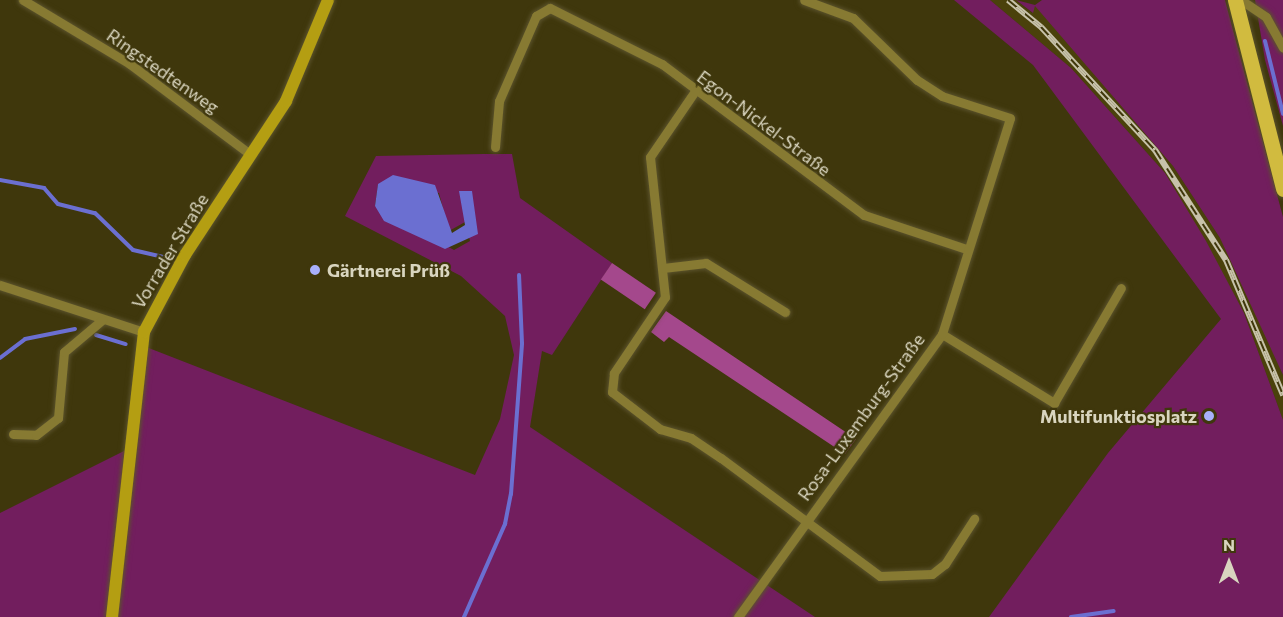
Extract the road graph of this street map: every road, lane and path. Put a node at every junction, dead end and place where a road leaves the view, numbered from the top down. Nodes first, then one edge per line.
1 (328, 0) edge
2 (804, 0) edge
3 (1235, 0) edge
4 (1241, 0) edge
5 (25, 1) edge
6 (549, 4) edge
7 (1283, 48) edge
8 (695, 91) junction
9 (495, 147) dead end
10 (251, 155) junction
11 (1283, 189) edge
12 (966, 249) junction
13 (663, 268) junction
14 (0, 285) edge
15 (1121, 288) dead end
16 (785, 312) dead end
17 (102, 320) junction
18 (144, 332) junction
19 (942, 334) junction
20 (13, 434) dead end
21 (974, 519) dead end
22 (807, 520) junction
23 (112, 617) edge
24 (738, 617) edge

1 - 10 street, Vorrader Straße
2 - 12 street, Rosa-Luxemburg-Straße
3 - 11 main road
4 - 7 street
5 - 10 street, Ringstedtenweg
6 - 8 street, Egon-Nickel-Straße
6 - 9 street
8 - 12 street, Egon-Nickel-Straße
8 - 13 street
10 - 18 street, Vorrader Straße
12 - 19 street, Rosa-Luxemburg-Straße
13 - 16 street
13 - 22 street
14 - 17 street
15 - 19 street
17 - 18 street
17 - 20 street
18 - 23 street, Vorrader Straße
19 - 22 street, Rosa-Luxemburg-Straße
21 - 22 street
22 - 24 street, Rosa-Luxemburg-Straße

